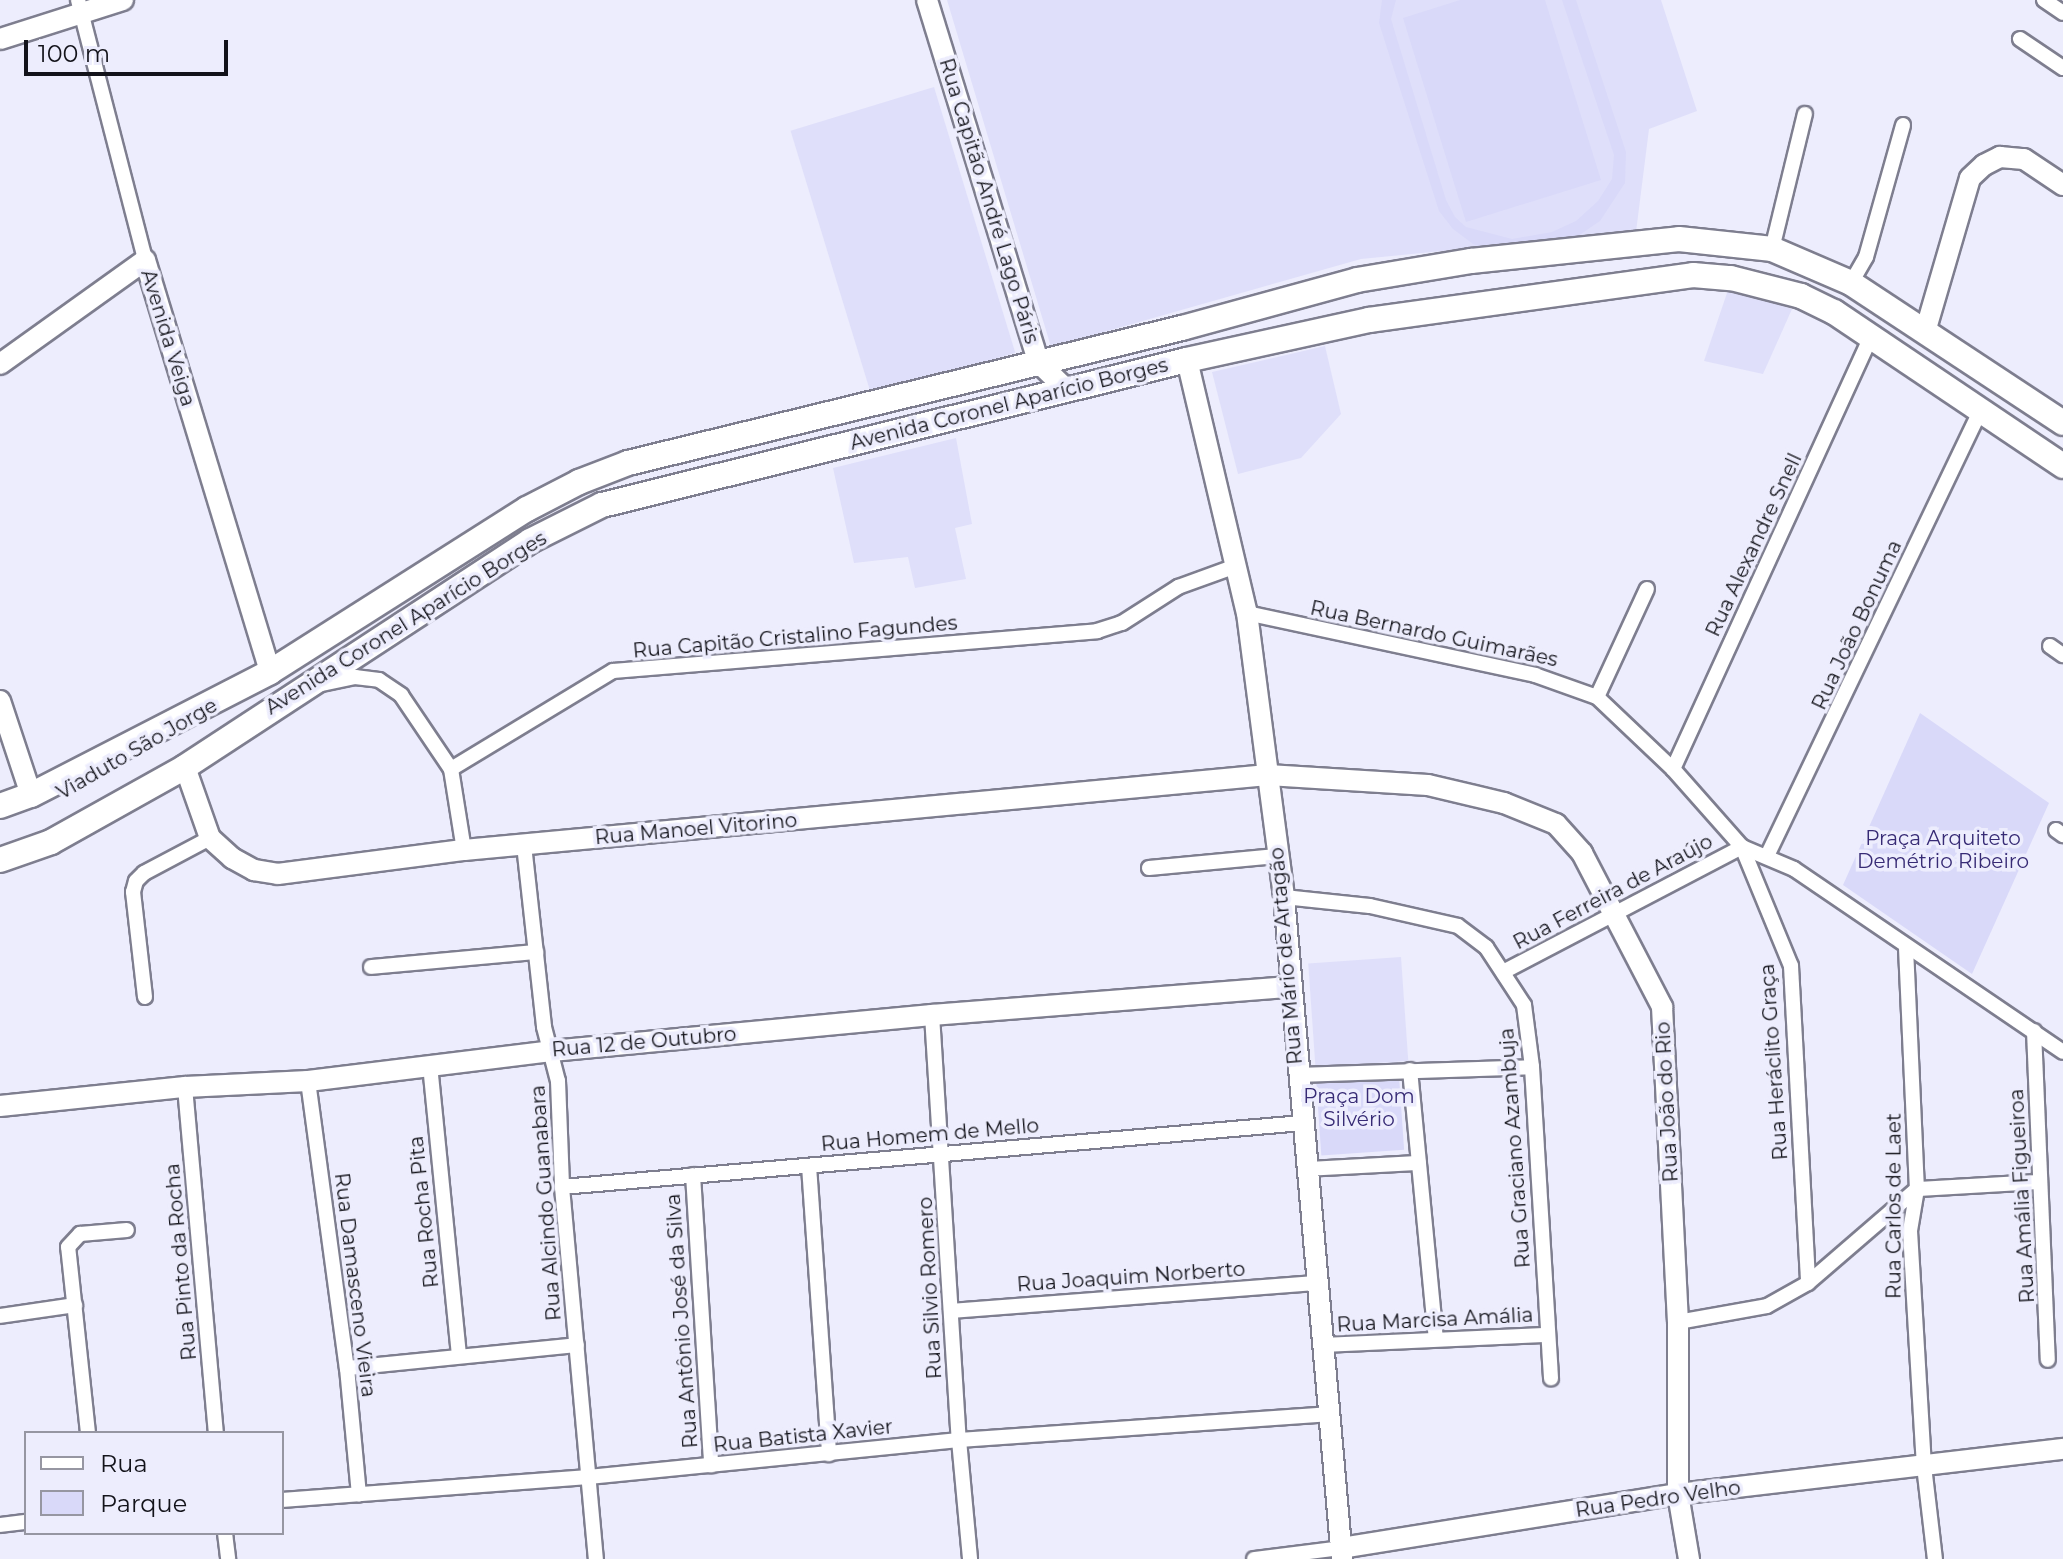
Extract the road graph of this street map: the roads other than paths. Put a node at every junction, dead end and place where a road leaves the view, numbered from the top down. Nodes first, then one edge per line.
1 (123, 0) edge
2 (927, 0) edge
3 (2044, 0) edge
4 (80, 7) edge
5 (2063, 13) edge
6 (0, 39) edge
7 (2020, 39) dead end
8 (2063, 68) edge
9 (1805, 114) dead end
10 (1903, 125) dead end
11 (2063, 185) edge
12 (1772, 249) junction
13 (145, 260) junction
14 (1851, 283) junction
15 (1925, 332) junction
16 (1871, 337) junction
17 (1187, 360) junction
18 (1039, 363) junction
19 (0, 364) edge
20 (1068, 391) junction
21 (1981, 410) junction
22 (2063, 423) edge
23 (2063, 466) edge
24 (1236, 566) junction
25 (1647, 589) dead end
26 (1247, 613) junction
27 (2050, 646) dead end
28 (2063, 655) edge
29 (260, 678) junction
30 (303, 687) junction
31 (1597, 697) junction
32 (0, 701) edge
33 (271, 708) junction
34 (185, 767) junction
35 (451, 769) junction
36 (1673, 769) junction
37 (1268, 775) junction
38 (31, 795) junction
39 (0, 806) edge
40 (0, 818) edge
41 (210, 838) junction
42 (524, 845) junction
43 (0, 846) edge
44 (1742, 847) junction
45 (464, 850) junction
46 (1276, 856) junction
47 (1767, 856) junction
48 (0, 860) edge
49 (1149, 868) dead end
50 (1284, 897) junction
51 (1616, 915) junction
52 (1906, 948) junction
53 (536, 952) junction
54 (371, 967) dead end
55 (1503, 972) junction
56 (1289, 987) junction
57 (145, 997) dead end
58 (932, 1015) junction
59 (2034, 1031) junction
60 (551, 1051) junction
61 (2063, 1052) edge
62 (430, 1065) junction
63 (1532, 1067) junction
64 (1410, 1070) junction
65 (1297, 1075) junction
66 (308, 1081) junction
67 (185, 1087) junction
68 (0, 1106) edge
69 (1302, 1123) junction
70 (943, 1155) junction
71 (1419, 1163) junction
72 (809, 1166) junction
73 (1307, 1169) junction
74 (693, 1175) junction
75 (2040, 1182) junction
76 (562, 1187) junction
77 (1917, 1189) junction
78 (127, 1230) dead end
79 (1315, 1283) junction
80 (1808, 1283) junction
81 (75, 1305) junction
82 (951, 1311) junction
83 (0, 1316) edge
84 (1678, 1322) junction
85 (1548, 1335) junction
86 (1436, 1338) junction
87 (577, 1345) junction
88 (1324, 1345) junction
89 (459, 1356) junction
90 (2048, 1360) dead end
91 (347, 1368) junction
92 (1551, 1378) dead end
93 (1328, 1414) junction
94 (88, 1431) edge
95 (216, 1431) edge
96 (959, 1440) junction
97 (2063, 1449) edge
98 (829, 1454) junction
99 (711, 1465) junction
100 (1924, 1466) junction
101 (588, 1477) junction
102 (359, 1494) junction
103 (1678, 1494) junction
104 (284, 1500) edge
105 (24, 1522) edge
106 (0, 1525) edge
107 (225, 1535) edge
108 (1341, 1554) edge
109 (228, 1559) edge
110 (596, 1559) edge
111 (970, 1559) edge
112 (1254, 1559) edge
113 (1689, 1559) edge
114 (1935, 1559) edge

1 - 4 street
2 - 18 street, Rua Capitão André Lago Páris
3 - 5 street
4 - 6 street
4 - 13 street, Avenida Veiga
7 - 8 street
9 - 12 street
10 - 14 street
11 - 15 street
12 - 14 main road, Avenida Coronel Aparício Borges
12 - 18 main road, Avenida Coronel Aparício Borges
13 - 19 street
13 - 29 street, Avenida Veiga
14 - 15 main road, Avenida Coronel Aparício Borges
15 - 22 main road, Avenida Coronel Aparício Borges
16 - 17 main road, Avenida Coronel Aparício Borges
16 - 21 main road, Avenida Coronel Aparício Borges
16 - 36 street, Rua Alexandre Snell
17 - 20 main road, Avenida Coronel Aparício Borges
17 - 24 street, Rua Mário de Artagão
18 - 20 street, Rua Capitão André Lago Páris
18 - 29 main road, Avenida Coronel Aparício Borges
20 - 30 main road, Avenida Coronel Aparício Borges
21 - 23 main road, Avenida Coronel Aparício Borges
21 - 47 street, Rua João Bonuma
24 - 26 street, Rua Mário de Artagão
24 - 35 street, Rua Capitão Cristalino Fagundes
25 - 31 street
26 - 31 street, Rua Bernardo Guimarães
26 - 37 street, Rua Mário de Artagão
27 - 28 street
29 - 38 main road, Avenida Coronel Aparício Borges
29 - 40 main road, Viaduto São Jorge
30 - 33 main road, Avenida Coronel Aparício Borges
30 - 35 street
31 - 36 street, Rua Bernardo Guimarães
32 - 38 street
33 - 34 main road, Avenida Coronel Aparício Borges
33 - 43 main road, Viaduto São Jorge
34 - 41 street
34 - 48 main road, Avenida Coronel Aparício Borges
35 - 45 street
36 - 44 street, Rua Bernardo Guimarães
37 - 42 street, Rua Manoel Vitorino
37 - 46 street, Rua Mário de Artagão
37 - 51 street, Rua João do Rio
38 - 39 main road, Avenida Coronel Aparício Borges
41 - 45 street, Rua Manoel Vitorino
41 - 57 street
42 - 45 street, Rua Manoel Vitorino
42 - 53 street, Rua Alcindo Guanabara
44 - 47 street, Rua Bernardo Guimarães
44 - 51 street, Rua Ferreira de Araújo
44 - 80 street, Rua Heráclito Graça
46 - 49 street
46 - 50 street, Rua Mário de Artagão
47 - 52 street, Rua Bernardo Guimarães
50 - 55 street, Rua Graciano Azambuja
50 - 56 street, Rua Mário de Artagão
51 - 55 street, Rua Ferreira de Araújo
51 - 84 street, Rua João do Rio
52 - 59 street, Rua Bernardo Guimarães
52 - 77 street, Rua Carlos de Laet
53 - 54 street
53 - 60 street, Rua Alcindo Guanabara
55 - 63 street, Rua Graciano Azambuja
56 - 58 street, Rua 12 de Outubro
56 - 65 street, Rua Mário de Artagão
58 - 60 street, Rua 12 de Outubro
58 - 70 street, Rua Silvio Romero
59 - 61 street, Rua Bernardo Guimarães
59 - 75 street, Rua Amália Figueiroa
60 - 62 street, Rua 12 de Outubro
60 - 76 street, Rua Alcindo Guanabara
62 - 66 street, Rua 12 de Outubro
62 - 89 street, Rua Rocha Pita
63 - 64 street
63 - 85 street, Rua Graciano Azambuja
64 - 65 street
64 - 71 street
65 - 69 street, Rua Mário de Artagão
66 - 67 street, Rua 12 de Outubro
66 - 91 street, Rua Damasceno Vieira
67 - 68 street, Rua 12 de Outubro
67 - 95 street, Rua Pinto da Rocha
69 - 70 street, Rua Homem de Mello
69 - 73 street, Rua Mário de Artagão
70 - 72 street, Rua Homem de Mello
70 - 82 street, Rua Silvio Romero
71 - 73 street
71 - 86 street
72 - 74 street, Rua Homem de Mello
72 - 98 street
73 - 79 street, Rua Mário de Artagão
74 - 76 street, Rua Homem de Mello
74 - 99 street, Rua Antônio José da Silva
75 - 77 street
75 - 90 street, Rua Amália Figueiroa
76 - 87 street, Rua Alcindo Guanabara
77 - 80 street
77 - 100 street, Rua Carlos de Laet
78 - 81 street
79 - 82 street, Rua Joaquim Norberto
79 - 88 street, Rua Mário de Artagão
80 - 84 street
81 - 83 street
81 - 94 street
82 - 96 street, Rua Silvio Romero
84 - 103 street, Rua João do Rio
85 - 86 street, Rua Marcisa Amália
85 - 92 street, Rua Graciano Azambuja
86 - 88 street, Rua Marcisa Amália
87 - 89 street
87 - 101 street, Rua Alcindo Guanabara
88 - 93 street, Rua Mário de Artagão
89 - 91 street
91 - 102 street, Rua Damasceno Vieira
93 - 96 street, Rua Batista Xavier
93 - 108 street, Rua Mário de Artagão
96 - 98 street, Rua Batista Xavier
96 - 111 street, Rua Silvio Romero
97 - 100 street, Rua Pedro Velho
98 - 99 street, Rua Batista Xavier
99 - 101 street, Rua Batista Xavier
100 - 103 street, Rua Pedro Velho
100 - 114 street, Rua Carlos de Laet
101 - 102 street, Rua Batista Xavier
101 - 110 street, Rua Alcindo Guanabara
102 - 104 street, Rua Batista Xavier
103 - 108 street, Rua Pedro Velho
103 - 113 street, Rua João do Rio
105 - 106 street
107 - 109 street
108 - 112 street, Rua Pedro Velho

